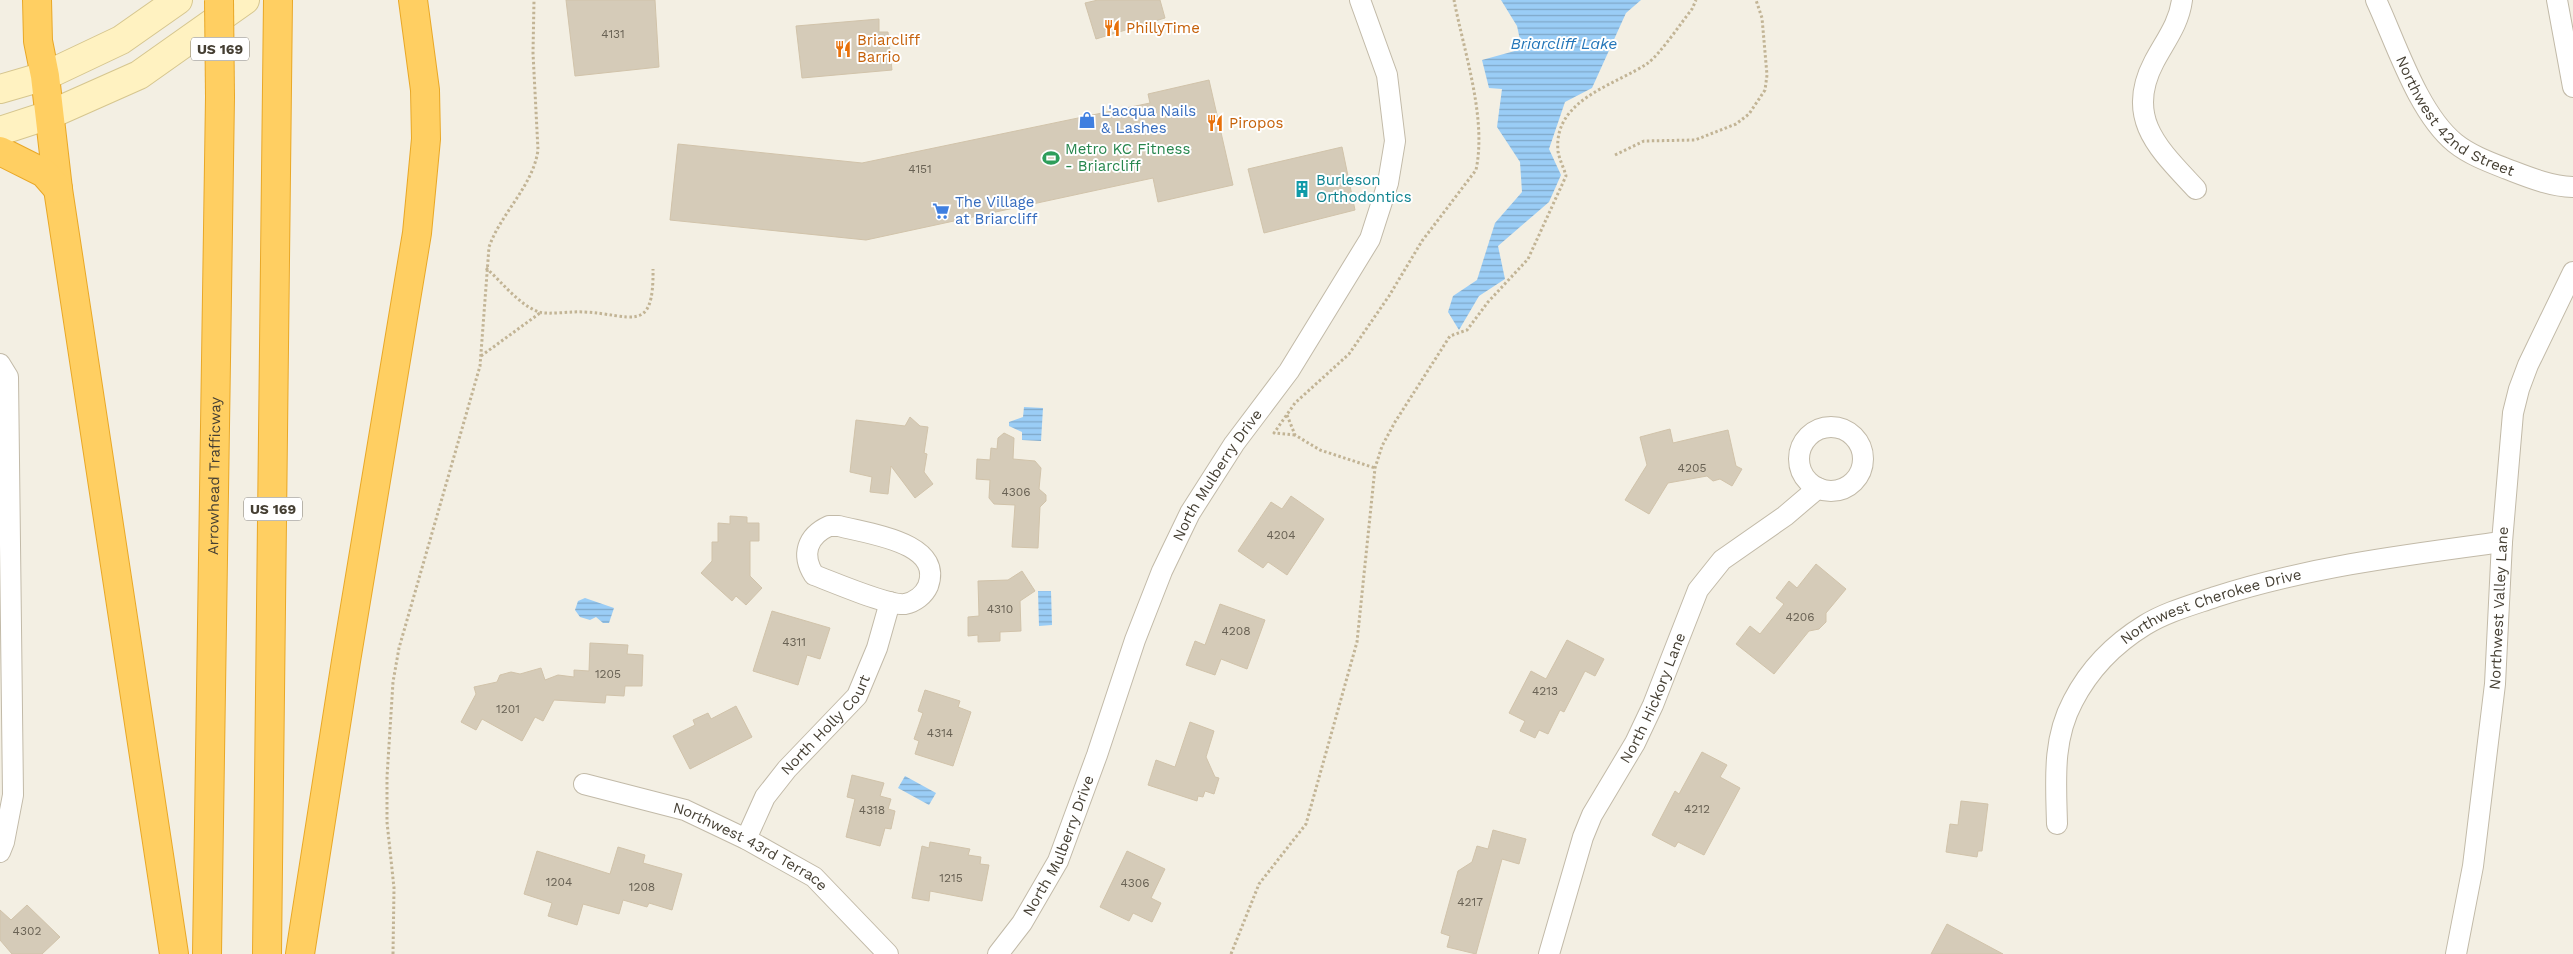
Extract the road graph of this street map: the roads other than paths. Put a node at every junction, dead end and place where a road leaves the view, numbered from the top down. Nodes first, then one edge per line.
1 (37, 0) edge
2 (178, 0) edge
3 (219, 0) edge
4 (245, 0) edge
5 (278, 0) edge
6 (414, 0) edge
7 (1360, 0) edge
8 (2182, 0) edge
9 (2376, 0) edge
10 (2557, 0) edge
11 (45, 76) junction
12 (2573, 87) edge
13 (0, 89) edge
14 (49, 115) junction
15 (0, 131) edge
16 (0, 151) edge
17 (2573, 187) edge
18 (58, 189) junction
19 (2196, 189) dead end
20 (2573, 272) edge
21 (0, 364) edge
22 (1818, 488) dead end
23 (2502, 542) junction
24 (890, 602) junction
25 (5, 695) edge
26 (584, 784) dead end
27 (2057, 824) dead end
28 (746, 839) junction
29 (0, 852) edge
30 (174, 954) edge
31 (206, 954) edge
32 (267, 954) edge
33 (300, 954) edge
34 (888, 954) edge
35 (998, 954) edge
36 (1548, 954) edge
37 (2456, 954) edge

1 - 11 highway
2 - 11 main road
3 - 31 highway, Arrowhead Trafficway / US 169, bridge
4 - 14 main road
5 - 32 highway, US 169
6 - 33 highway
7 - 35 street, North Mulberry Drive
8 - 19 street
9 - 17 street, Northwest 42nd Street
10 - 12 street
11 - 13 main road
11 - 14 highway
14 - 15 main road
14 - 18 highway
16 - 18 highway
18 - 30 highway
20 - 23 street, Northwest Valley Lane
21 - 25 street
22 - 36 street, North Hickory Lane
23 - 27 street, Northwest Cherokee Drive
23 - 37 street, Northwest Valley Lane
24 - 24 street
24 - 28 street, North Holly Court
25 - 29 street
26 - 28 street, Northwest 43rd Terrace
28 - 34 street, Northwest 43rd Terrace

